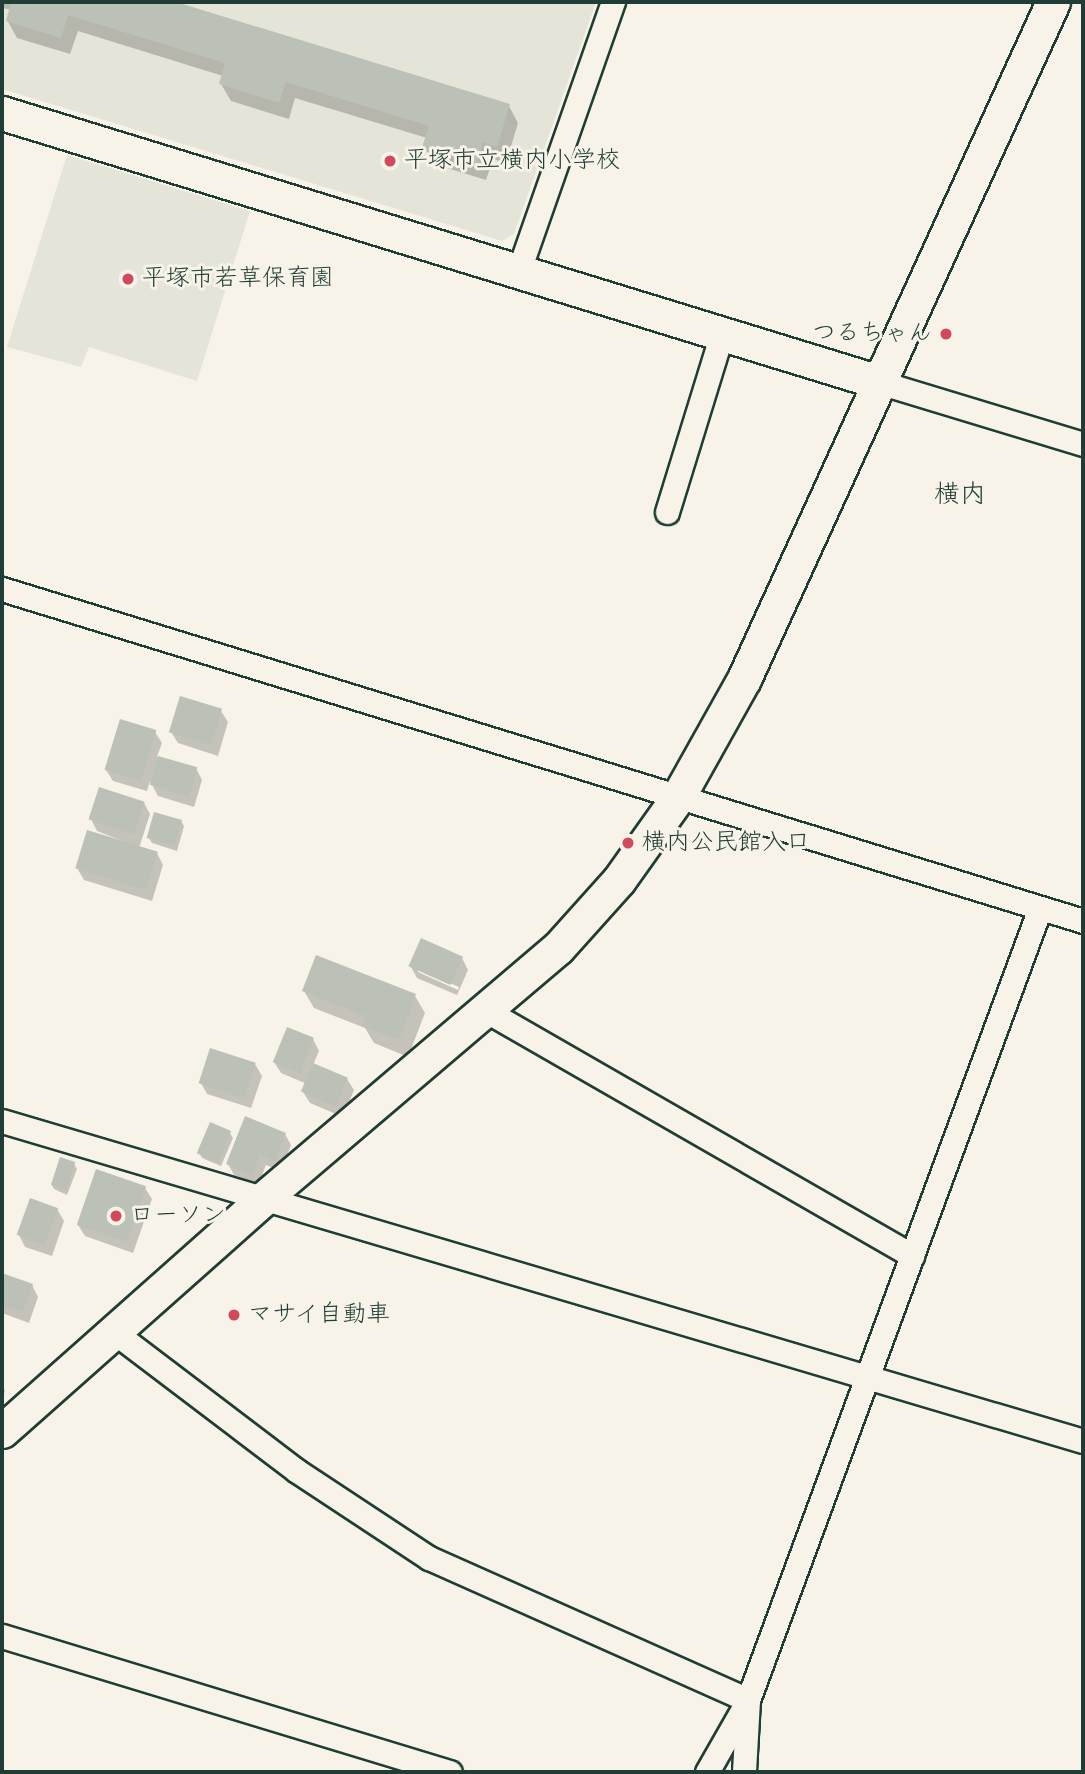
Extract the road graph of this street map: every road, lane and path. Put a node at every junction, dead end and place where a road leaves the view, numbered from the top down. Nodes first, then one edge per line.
1 (613, 2) edge
2 (1053, 2) edge
3 (2, 113) edge
4 (519, 270) junction
5 (722, 333) junction
6 (879, 382) junction
7 (1083, 444) edge
8 (667, 512) dead end
9 (2, 589) edge
10 (678, 797) junction
11 (1040, 908) junction
12 (1083, 921) edge
13 (485, 1010) junction
14 (2, 1121) edge
15 (264, 1198) junction
16 (912, 1256) junction
17 (114, 1332) junction
18 (867, 1375) junction
19 (2, 1431) edge
20 (1083, 1441) edge
21 (2, 1636) edge
22 (748, 1700) junction
23 (450, 1772) edge
24 (707, 1772) edge
25 (744, 1772) edge

1 - 4 street
2 - 6 street
3 - 4 street
4 - 5 street
5 - 6 street
5 - 8 street
6 - 7 street
6 - 10 street
9 - 10 street
10 - 11 street
10 - 13 street
11 - 12 street
11 - 16 street
13 - 15 street
13 - 16 street
14 - 15 street
15 - 17 street
15 - 18 street
16 - 18 street
17 - 19 street
17 - 22 street
18 - 20 street
18 - 22 street
21 - 23 street
22 - 24 street
22 - 25 street

